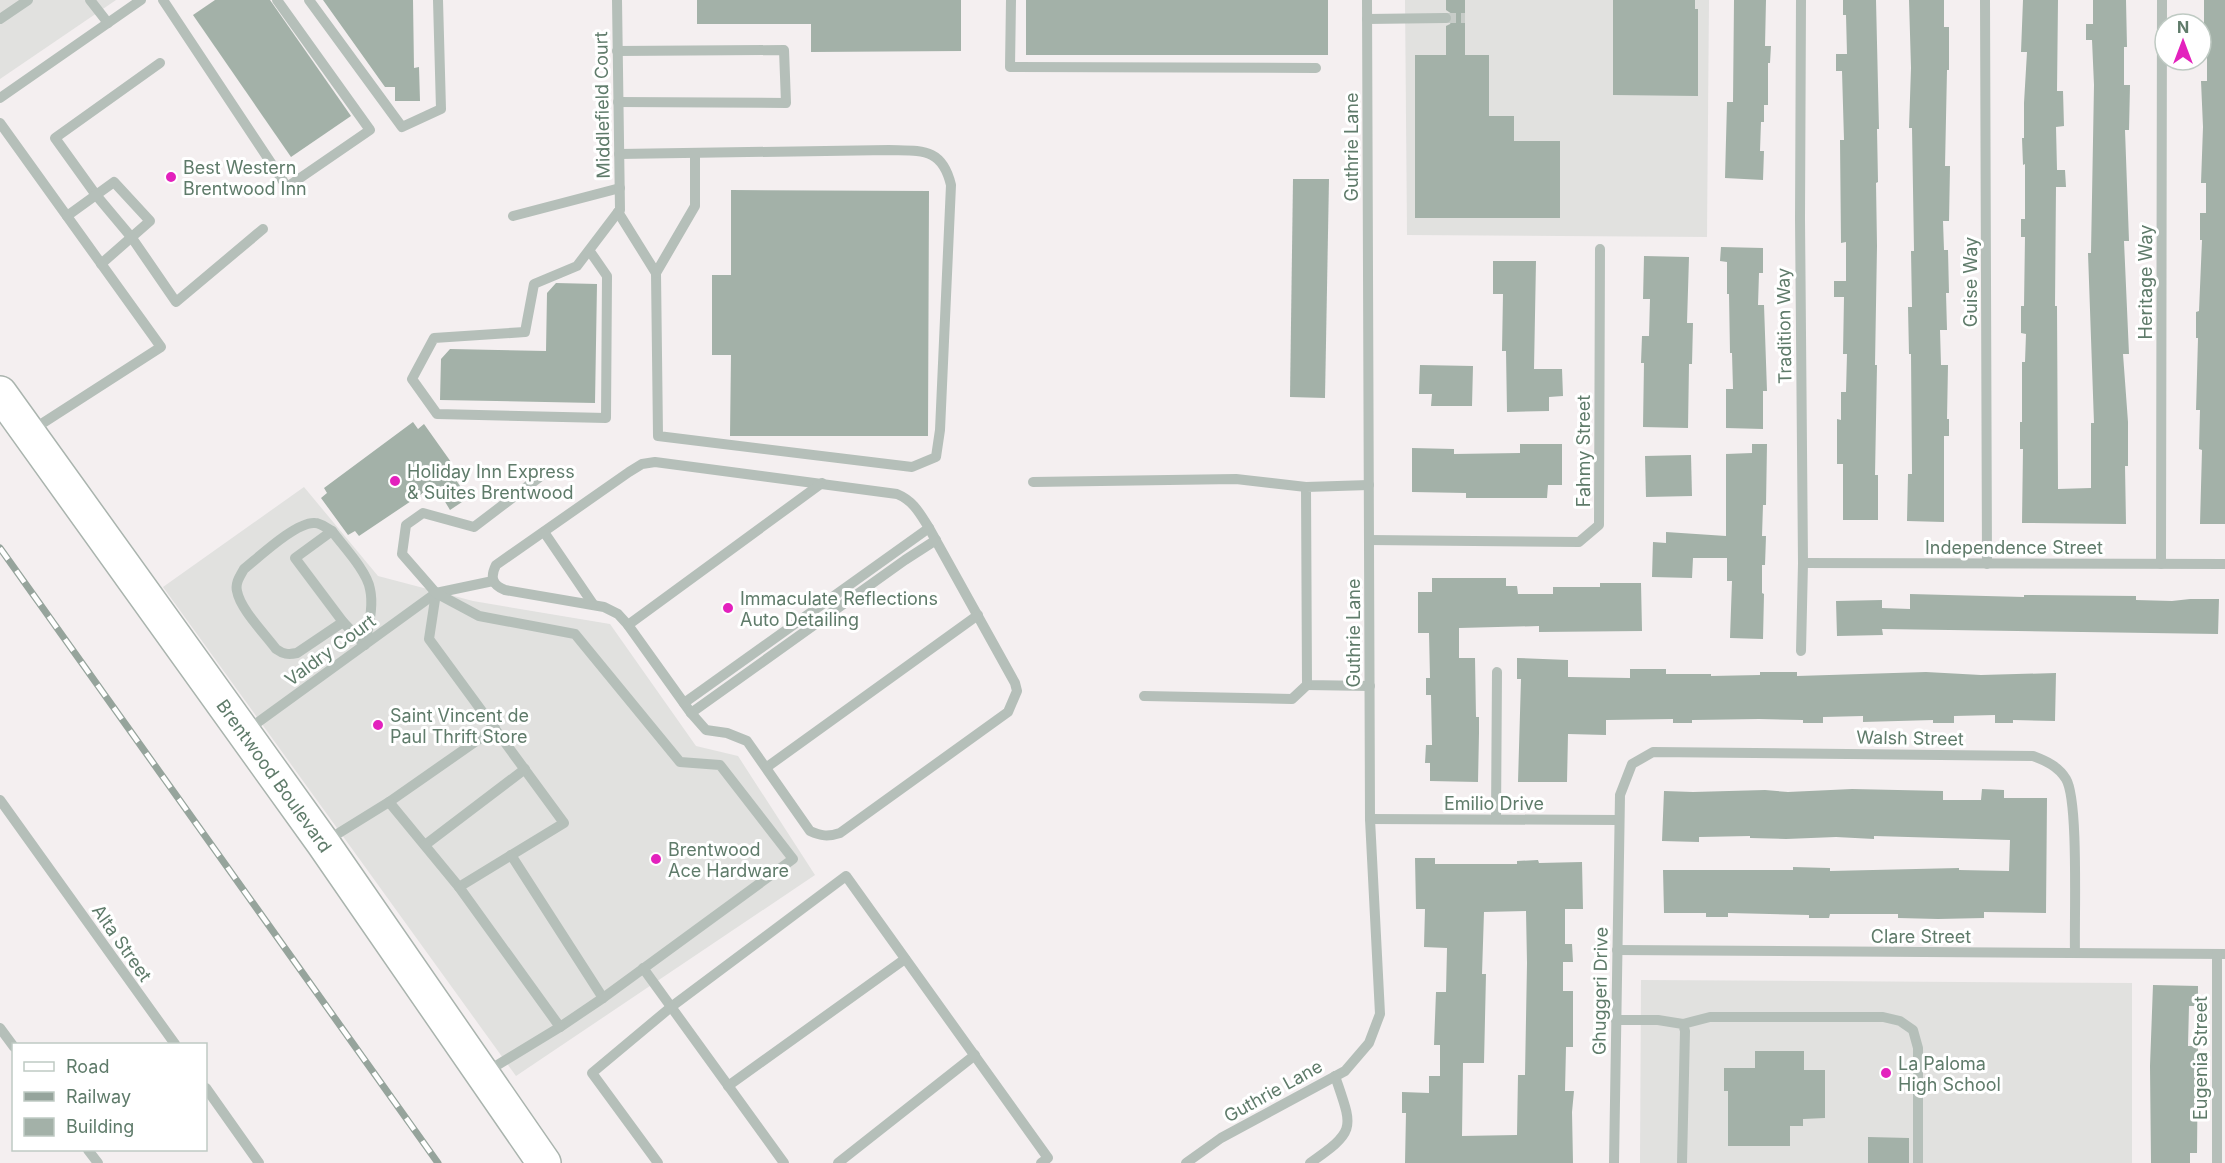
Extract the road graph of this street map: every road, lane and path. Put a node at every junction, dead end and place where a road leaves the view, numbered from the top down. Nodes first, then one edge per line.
1 (28, 0) edge
2 (90, 0) edge
3 (141, 0) edge
4 (163, 0) edge
5 (277, 0) edge
6 (309, 0) edge
7 (438, 0) edge
8 (616, 0) edge
9 (622, 0) edge
10 (1011, 0) edge
11 (1367, 0) edge
12 (1802, 0) edge
13 (1985, 0) edge
14 (2162, 0) edge
15 (1446, 18) tunnel mouth
16 (0, 19) edge
17 (1367, 19) junction
18 (108, 23) junction
19 (617, 51) junction
20 (160, 63) dead end
21 (1316, 68) dead end
22 (0, 98) edge
23 (618, 102) junction
24 (0, 123) edge
25 (695, 153) junction
26 (619, 154) junction
27 (620, 188) junction
28 (96, 195) junction
29 (619, 211) junction
30 (67, 216) junction
31 (513, 216) dead end
32 (264, 229) dead end
33 (132, 238) junction
34 (1600, 249) dead end
35 (589, 250) junction
36 (101, 264) junction
37 (656, 273) junction
38 (0, 393) edge
39 (28, 432) junction
40 (541, 476) dead end
41 (1033, 482) dead end
42 (822, 483) junction
43 (1369, 485) junction
44 (1306, 487) junction
45 (929, 528) junction
46 (332, 531) junction
47 (544, 532) junction
48 (936, 540) junction
49 (1369, 540) junction
50 (1803, 563) junction
51 (1988, 564) junction
52 (2161, 564) junction
53 (2225, 564) edge
54 (493, 581) junction
55 (436, 593) junction
56 (593, 604) junction
57 (978, 615) junction
58 (343, 622) junction
59 (628, 625) junction
60 (365, 645) junction
61 (1801, 651) dead end
62 (1497, 672) dead end
63 (1307, 685) junction
64 (1370, 686) junction
65 (1144, 696) dead end
66 (684, 703) junction
67 (691, 713) junction
68 (495, 728) junction
69 (244, 733) junction
70 (767, 767) junction
71 (525, 769) junction
72 (0, 800) edge
73 (389, 802) junction
74 (1370, 819) junction
75 (1496, 819) junction
76 (1618, 820) junction
77 (323, 843) junction
78 (424, 845) junction
79 (511, 855) junction
80 (459, 887) junction
81 (1617, 950) junction
82 (2075, 953) junction
83 (2221, 954) edge
84 (905, 959) junction
85 (643, 968) junction
86 (603, 998) junction
87 (671, 1007) junction
88 (1616, 1020) junction
89 (1683, 1024) junction
90 (560, 1027) junction
91 (0, 1028) edge
92 (174, 1043) edge
93 (12, 1044) edge
94 (975, 1055) junction
95 (482, 1073) junction
96 (1335, 1076) junction
97 (728, 1086) junction
98 (207, 1089) edge
99 (1047, 1161) edge
100 (259, 1163) edge
101 (544, 1163) edge
102 (658, 1163) edge
103 (784, 1163) edge
104 (838, 1163) edge
105 (1186, 1163) edge
106 (1310, 1163) edge
107 (1614, 1163) edge
108 (1683, 1163) edge
109 (1918, 1163) edge
110 (2217, 1163) edge

1 - 16 street
2 - 18 street
3 - 18 street
4 - 5 street
6 - 7 street
8 - 9 street
8 - 19 street, Middlefield Court
10 - 21 street
11 - 17 street, Guthrie Lane
12 - 50 street, Tradition Way
13 - 51 street, Guise Way
14 - 52 street, Heritage Way
15 - 17 street
17 - 43 street, Guthrie Lane
18 - 22 street
19 - 23 street, Middlefield Court
19 - 23 street
20 - 28 street
23 - 26 street, Middlefield Court
24 - 30 street
25 - 26 street
25 - 37 street
25 - 37 street
26 - 27 street, Middlefield Court
27 - 29 street, Middlefield Court
27 - 31 street
28 - 30 street
28 - 33 street
28 - 33 street
29 - 35 street
29 - 37 street
30 - 36 street
32 - 33 street
33 - 36 street
34 - 49 street, Fahmy Street
35 - 35 street
36 - 39 street
38 - 39 main road, Brentwood Boulevard
39 - 69 main road, Brentwood Boulevard
40 - 55 street
41 - 44 street
42 - 45 street
42 - 47 street
42 - 59 street
43 - 44 street
43 - 49 street, Guthrie Lane
44 - 63 street
45 - 48 street
45 - 66 street
46 - 58 street
46 - 58 street
46 - 60 street
47 - 54 street
47 - 56 street
48 - 57 street
48 - 67 street
49 - 64 street, Guthrie Lane
50 - 51 street, Independence Street
50 - 61 street, Tradition Way
51 - 52 street, Independence Street
52 - 53 street, Independence Street
54 - 55 street
54 - 56 street
55 - 60 street, Valdry Court
55 - 68 street
55 - 85 street
56 - 59 street
57 - 70 street
57 - 70 street
58 - 60 street
59 - 66 street
60 - 69 street, Valdry Court
62 - 75 street
63 - 64 street
63 - 65 street
64 - 74 street, Guthrie Lane
66 - 67 street
67 - 70 street
68 - 71 street
68 - 73 street
69 - 77 main road, Brentwood Boulevard
71 - 78 street
71 - 79 street
72 - 92 street, Alta Street
73 - 77 street
73 - 78 street
74 - 75 street, Emilio Drive
74 - 96 street, Guthrie Lane
75 - 76 street, Emilio Drive
76 - 81 street, Ghuggeri Drive
76 - 82 street, Walsh Street
77 - 95 main road, Brentwood Boulevard
78 - 80 street
79 - 80 street
79 - 86 street
80 - 90 street
81 - 82 street, Clare Street
81 - 88 street, Ghuggeri Drive
82 - 83 street, Clare Street
83 - 110 street, Eugenia Street
84 - 87 street
84 - 94 street
84 - 97 street
85 - 86 street
85 - 87 street
86 - 90 street
87 - 97 street
87 - 102 street
88 - 89 street
88 - 107 street, Ghuggeri Drive
89 - 108 street
89 - 109 street
90 - 95 street
91 - 93 street
94 - 99 street
94 - 104 street
95 - 101 main road, Brentwood Boulevard
96 - 105 street, Guthrie Lane
96 - 106 street
97 - 103 street
98 - 100 street

